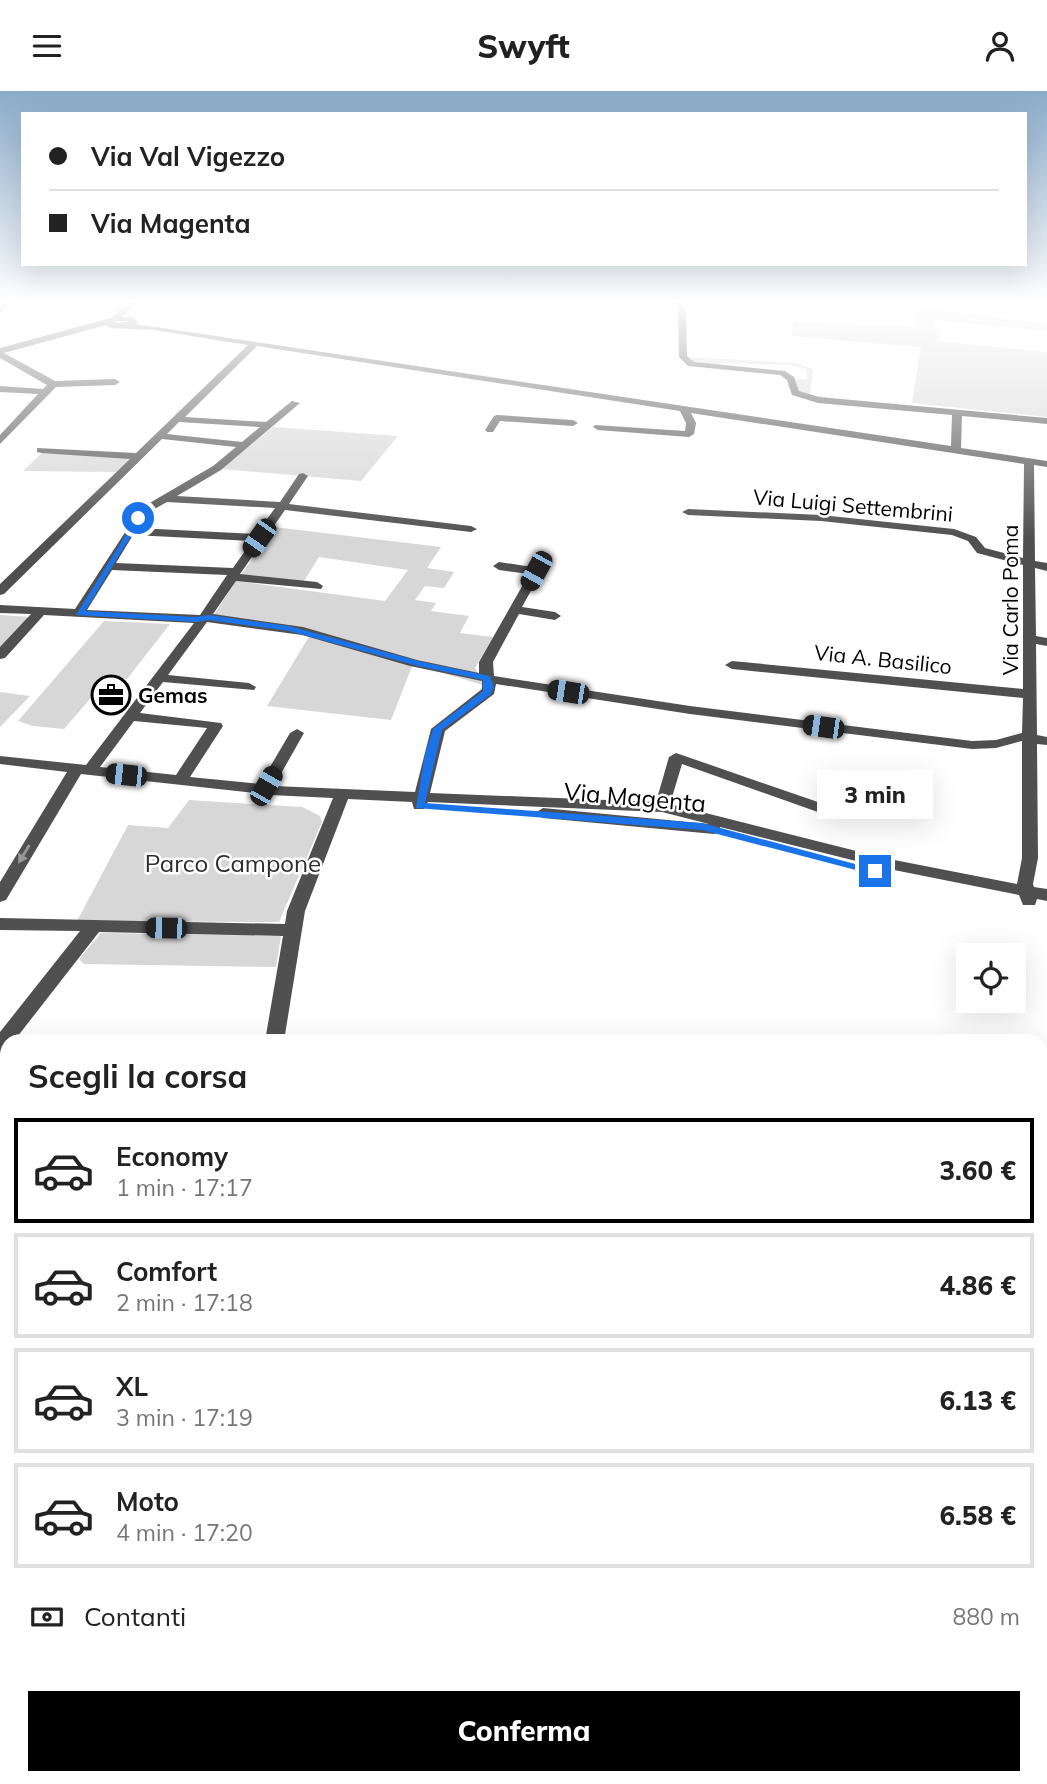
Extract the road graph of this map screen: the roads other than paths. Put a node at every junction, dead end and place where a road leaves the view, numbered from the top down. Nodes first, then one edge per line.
1 (40, 380) edge
2 (217, 380) edge
3 (455, 380) edge
4 (792, 380) edge
5 (115, 382) dead end
6 (50, 388) junction
7 (0, 389) edge
8 (295, 403) dead end
9 (583, 403) junction
10 (684, 409) junction
11 (957, 413) junction
12 (177, 419) junction
13 (1047, 421) edge
14 (267, 425) junction
15 (598, 427) dead end
16 (490, 430) dead end
17 (159, 436) junction
18 (0, 440) edge
19 (244, 445) junction
20 (41, 450) dead end
21 (956, 450) junction
22 (138, 456) junction
23 (1029, 461) junction
24 (1047, 464) edge
25 (303, 476) dead end
26 (163, 498) junction
27 (282, 505) junction
28 (688, 512) dead end
29 (471, 529) dead end
30 (130, 531) junction
31 (259, 538) junction
32 (1029, 563) junction
33 (109, 566) junction
34 (499, 566) dead end
35 (1047, 567) edge
36 (234, 575) junction
37 (317, 586) dead end
38 (1, 590) edge
39 (0, 609) edge
40 (515, 610) junction
41 (41, 611) junction
42 (79, 613) junction
43 (555, 616) dead end
44 (203, 618) junction
45 (1029, 639) junction
46 (1047, 642) edge
47 (0, 655) edge
48 (732, 665) dead end
49 (160, 678) junction
50 (487, 686) junction
51 (250, 687) dead end
52 (1029, 694) junction
53 (131, 716) junction
54 (297, 733) dead end
55 (1030, 738) junction
56 (1047, 741) edge
57 (0, 760) edge
58 (83, 770) junction
59 (180, 781) junction
60 (262, 794) junction
61 (341, 798) junction
62 (420, 802) junction
63 (662, 807) junction
64 (838, 814) dead end
65 (721, 825) junction
66 (1030, 857) junction
67 (1047, 893) edge
68 (0, 896) edge
69 (1028, 896) junction
70 (1047, 906) edge
71 (2, 927) edge
72 (93, 927) junction
73 (293, 930) junction
74 (10, 1034) edge
75 (276, 1034) edge

1 - 6 street
2 - 12 street
3 - 9 street
4 - 11 street
5 - 6 street
6 - 7 street
6 - 18 street
8 - 14 street
9 - 10 street
9 - 16 street
10 - 15 street
10 - 21 street
11 - 13 street
11 - 21 street
12 - 14 street
12 - 17 street
14 - 19 street
17 - 19 street
17 - 22 street
19 - 26 street
20 - 22 street
21 - 23 street
22 - 38 street
23 - 24 street
23 - 32 street, Via Carlo Poma
25 - 27 street
26 - 27 street
26 - 30 street
27 - 29 street
27 - 31 street
28 - 32 street, Via Luigi Settembrini
30 - 31 street
30 - 33 street
31 - 36 street
32 - 35 street, Via Luigi Settembrini
32 - 45 street, Via Carlo Poma
33 - 36 street
33 - 42 street
34 - 40 street
36 - 37 street
36 - 44 street
39 - 41 street
40 - 43 street
40 - 50 street
41 - 42 street
41 - 47 street
42 - 44 street
44 - 49 street
44 - 50 street
45 - 46 street
45 - 52 street, Via Carlo Poma
48 - 52 street, Via A. Basilico
49 - 51 street
49 - 53 street
50 - 55 street
50 - 62 street
52 - 55 street, Via Carlo Poma
53 - 58 street
53 - 59 street
54 - 60 street
55 - 56 street
55 - 66 street, Via Carlo Poma
57 - 58 street, Via Magenta
58 - 59 street, Via Magenta
58 -> 68 street
59 - 60 street, Via Magenta
60 - 61 street, Via Magenta
61 - 62 street, Via Magenta
61 - 73 street
62 - 63 street, Via Magenta
62 - 65 street, Via Magenta
63 - 64 street, Via Magenta
63 - 65 street, Via Magenta
65 - 69 street, Via Magenta
66 - 67 street
66 - 69 street, Via Carlo Poma
67 - 69 street, Via Magenta
69 - 70 street, Via Magenta
71 - 72 street
72 - 73 street
72 - 74 street
73 - 75 street

